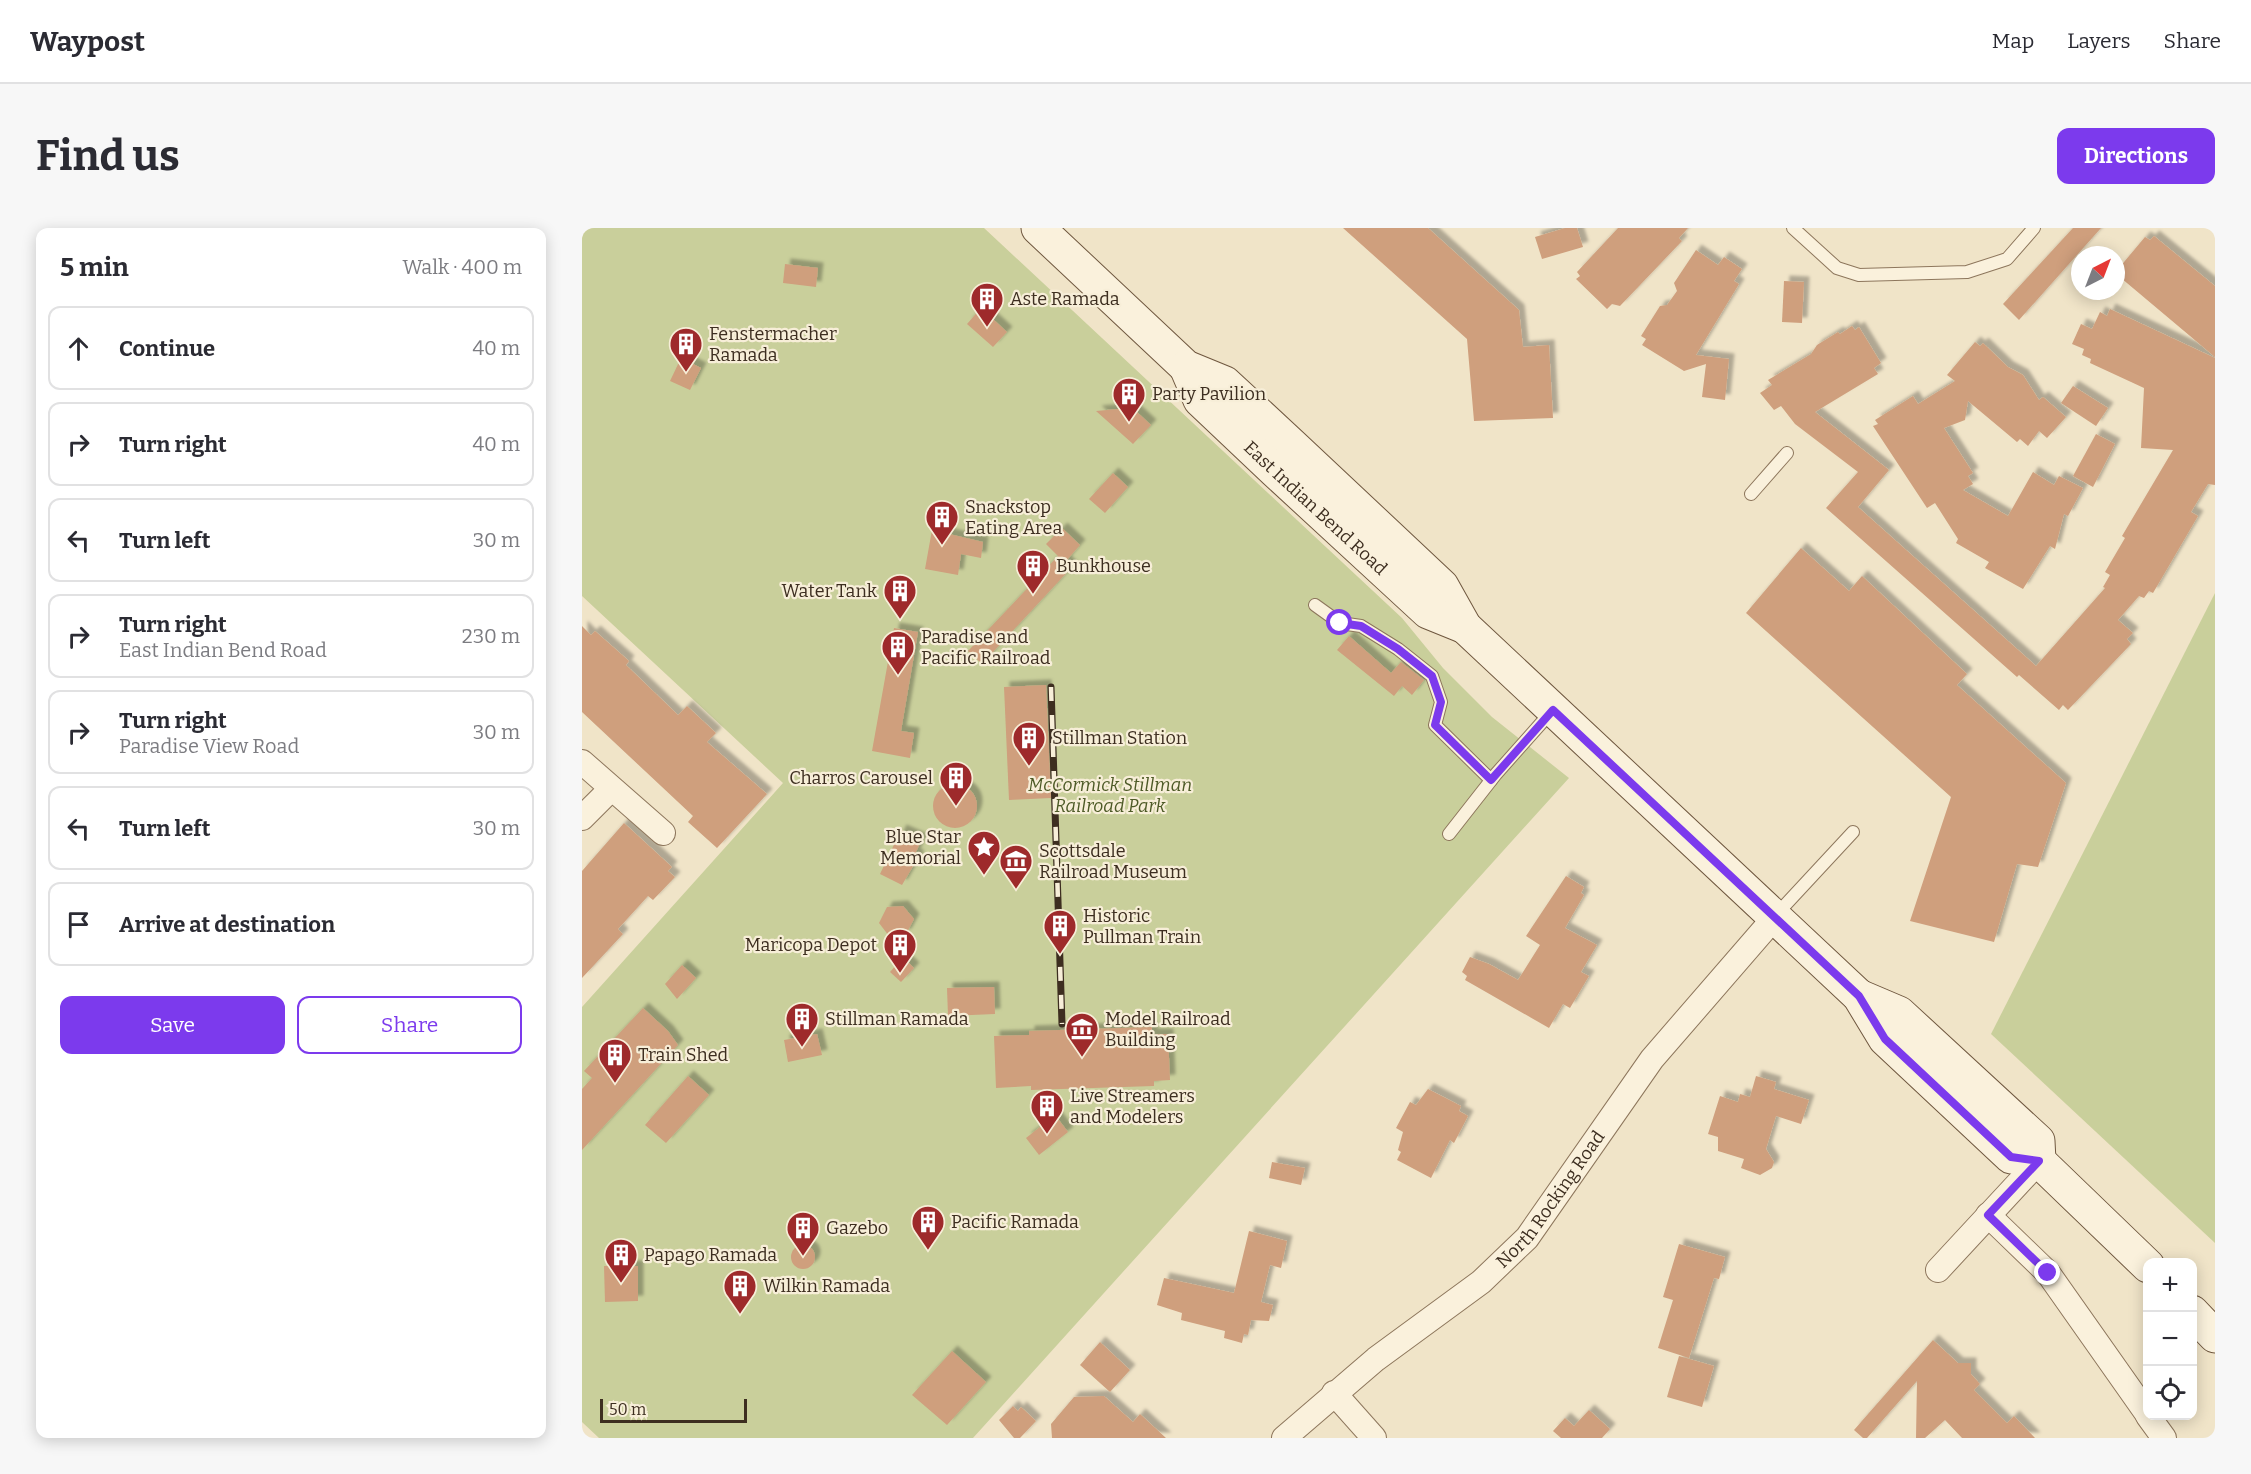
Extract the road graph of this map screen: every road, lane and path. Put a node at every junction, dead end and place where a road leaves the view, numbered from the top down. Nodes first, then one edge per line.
1 (1038, 228) edge
2 (1793, 228) edge
3 (2034, 228) edge
4 (1787, 453) dead end
5 (1751, 494) dead end
6 (1316, 605) dead end
7 (1553, 710) junction
8 (582, 762) edge
9 (1491, 780) junction
10 (611, 789) junction
11 (582, 818) edge
12 (1853, 832) dead end
13 (663, 833) dead end
14 (1449, 834) dead end
15 (1775, 917) junction
16 (2039, 1161) junction
17 (1988, 1215) junction
18 (2143, 1261) edge
19 (1938, 1270) dead end
20 (2197, 1316) edge
21 (2215, 1336) edge
22 (1334, 1392) junction
23 (2143, 1408) edge
24 (2151, 1420) edge
25 (1284, 1438) edge
26 (1374, 1438) edge
27 (2164, 1438) edge

1 - 7 main road, East Indian Bend Road
2 - 3 lane
4 - 5 lane
6 - 9 lane
7 - 9 lane
7 - 15 main road, East Indian Bend Road
8 - 10 street
9 - 14 lane
10 - 11 street
10 - 13 street
12 - 15 lane
15 - 16 main road, East Indian Bend Road
15 - 22 street, North Rocking Road
16 - 17 street
16 - 18 main road
17 - 19 street
17 - 23 street
20 - 21 main road
22 - 25 street, North Rocking Road
22 - 26 street
24 - 27 street

